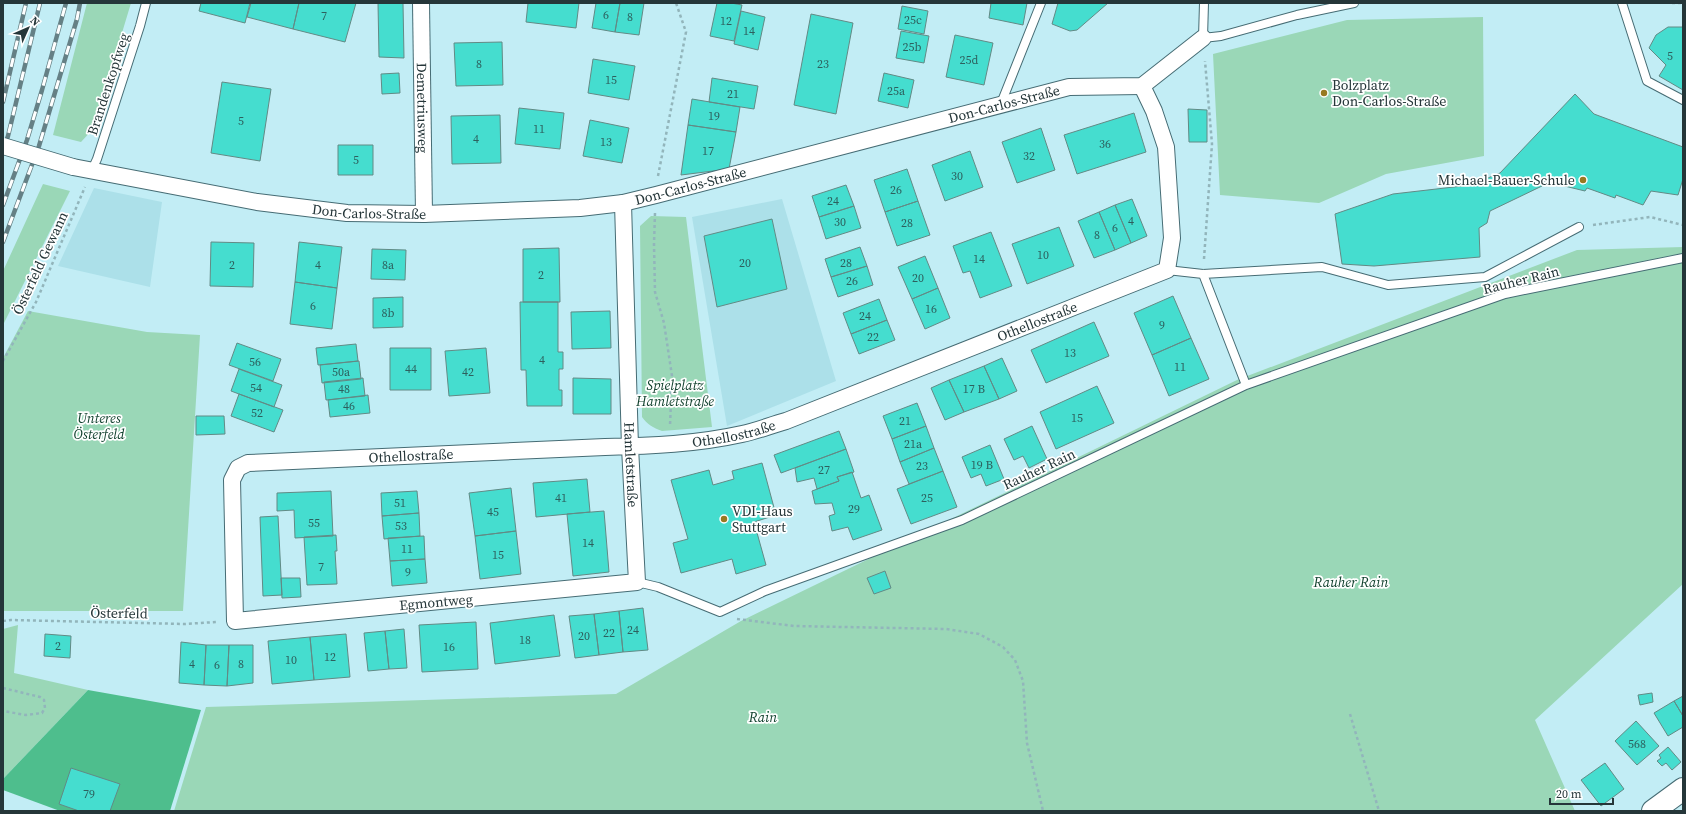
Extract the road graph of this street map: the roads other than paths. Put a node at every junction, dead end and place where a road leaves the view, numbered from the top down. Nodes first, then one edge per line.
1 (146, 3) edge
2 (421, 3) edge
3 (1041, 3) edge
4 (1204, 3) edge
5 (1354, 3) edge
6 (1622, 3) edge
7 (1203, 38) junction
8 (1142, 86) junction
9 (1683, 100) edge
10 (1000, 106) junction
11 (3, 146) edge
12 (91, 172) junction
13 (623, 203) junction
14 (424, 214) junction
15 (1579, 227) road end
16 (1683, 258) edge
17 (1167, 270) junction
18 (1203, 274) junction
19 (1246, 385) junction
20 (630, 447) junction
21 (637, 582) junction
22 (235, 621) joint
23 (1683, 789) edge
24 (1653, 811) edge

1 - 12 lane, Brandenkopfweg
2 - 14 street, Demetriusweg
3 - 10 lane
4 - 7 lane
5 - 7 lane
6 - 9 lane
7 - 8 street
8 - 10 street, Don-Carlos-Straße
8 - 17 street
10 - 13 street, Don-Carlos-Straße
11 - 12 street, Don-Carlos-Straße, bridge
12 - 14 street, Don-Carlos-Straße
13 - 14 street, Don-Carlos-Straße
13 - 20 street, Hamletstraße
15 - 18 lane
16 - 19 lane, Rauher Rain
17 - 18 lane
17 - 20 street, Othellostraße
18 - 19 lane
19 - 21 lane, Rauher Rain
20 - 21 street, Hamletstraße
20 - 22 street, Othellostraße
21 - 22 street, Egmontweg
23 - 24 main road

